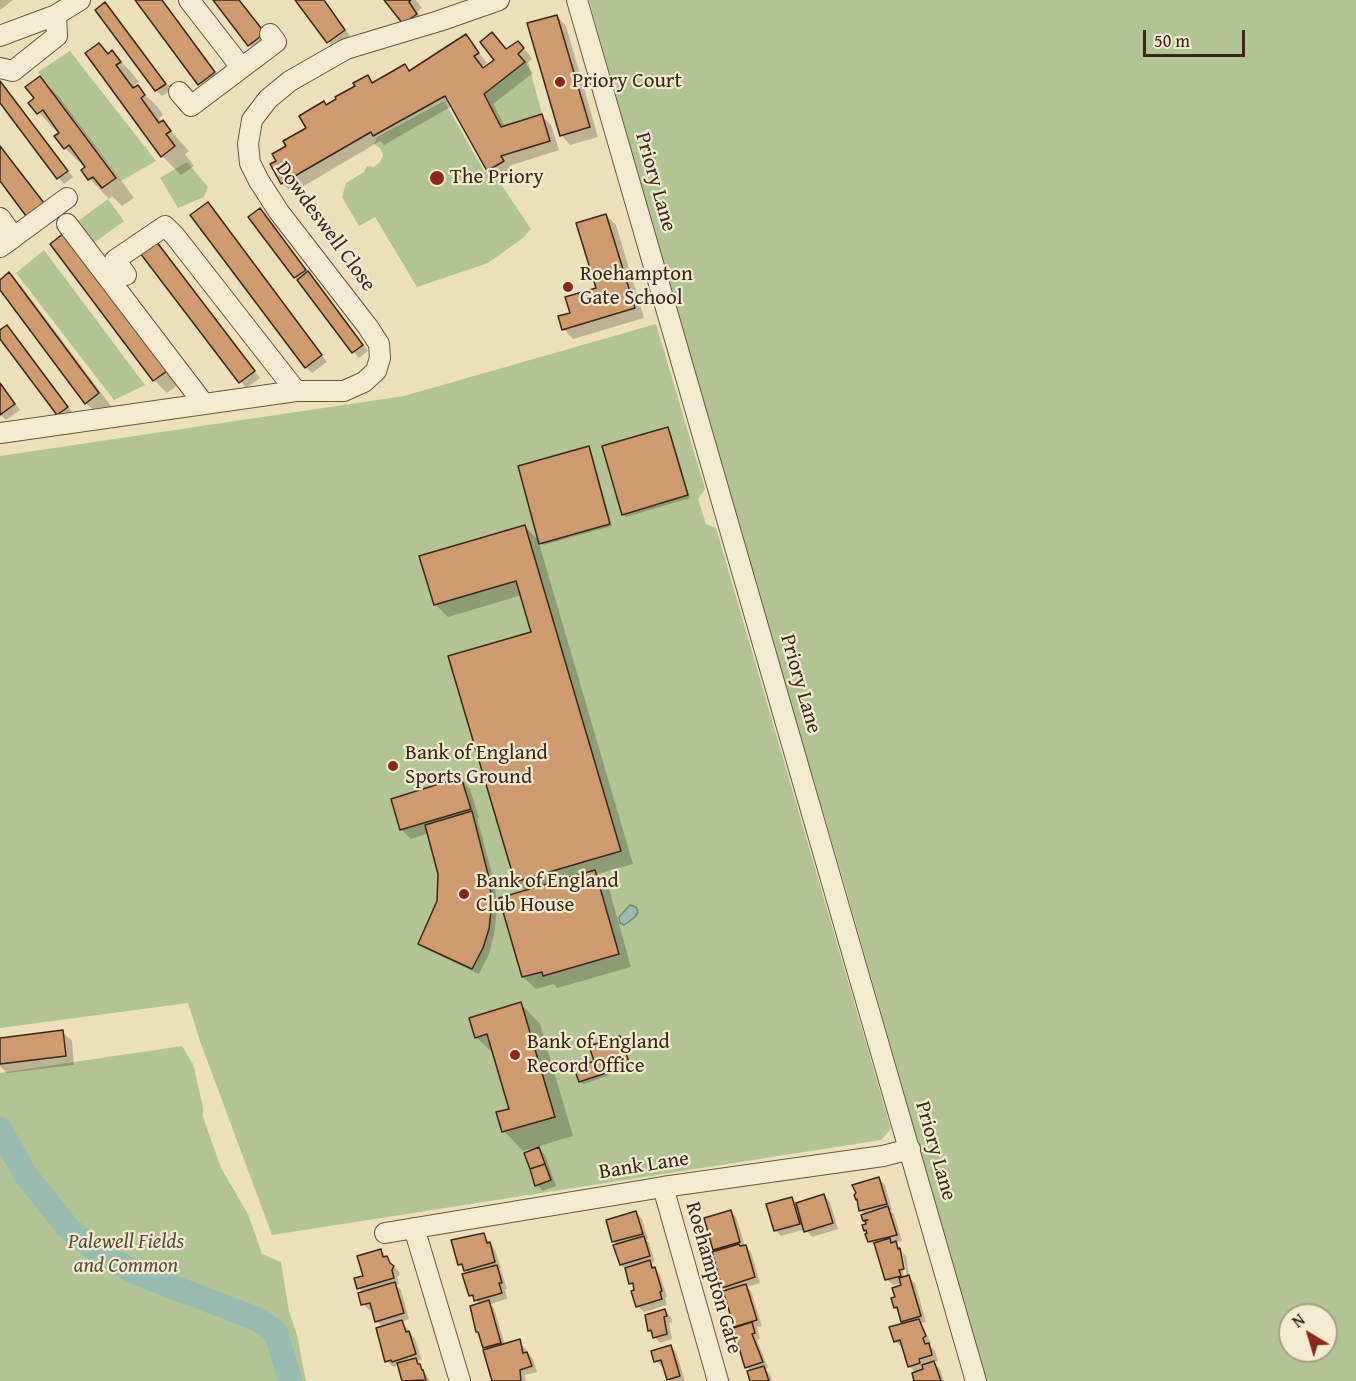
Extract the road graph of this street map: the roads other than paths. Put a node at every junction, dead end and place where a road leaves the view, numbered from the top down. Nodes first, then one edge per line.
1 (80, 0) edge
2 (189, 0) edge
3 (499, 0) edge
4 (577, 0) edge
5 (56, 15) junction
6 (270, 34) dead end
7 (0, 36) edge
8 (0, 68) edge
9 (241, 68) junction
10 (179, 92) dead end
11 (67, 198) dead end
12 (0, 218) edge
13 (67, 224) dead end
14 (7, 242) edge
15 (126, 275) dead end
16 (296, 390) junction
17 (204, 404) junction
18 (0, 433) edge
19 (910, 1149) junction
20 (663, 1187) junction
21 (414, 1228) junction
22 (385, 1233) dead end
23 (460, 1381) edge
24 (718, 1381) edge
25 (976, 1381) edge

1 - 5 street
2 - 9 street
3 - 16 street, Dowdeswell Close
4 - 19 street, Priory Lane
5 - 7 street
5 - 8 street
6 - 9 street
9 - 10 street
11 - 14 street
12 - 14 street
13 - 17 street
15 - 16 street
16 - 17 street, Dowdeswell Close
17 - 18 street, Dowdeswell Close
19 - 20 street, Bank Lane
19 - 25 street, Priory Lane
20 - 21 street, Bank Lane
20 - 24 street, Roehampton Gate
21 - 22 street, Bank Lane
21 - 23 street

